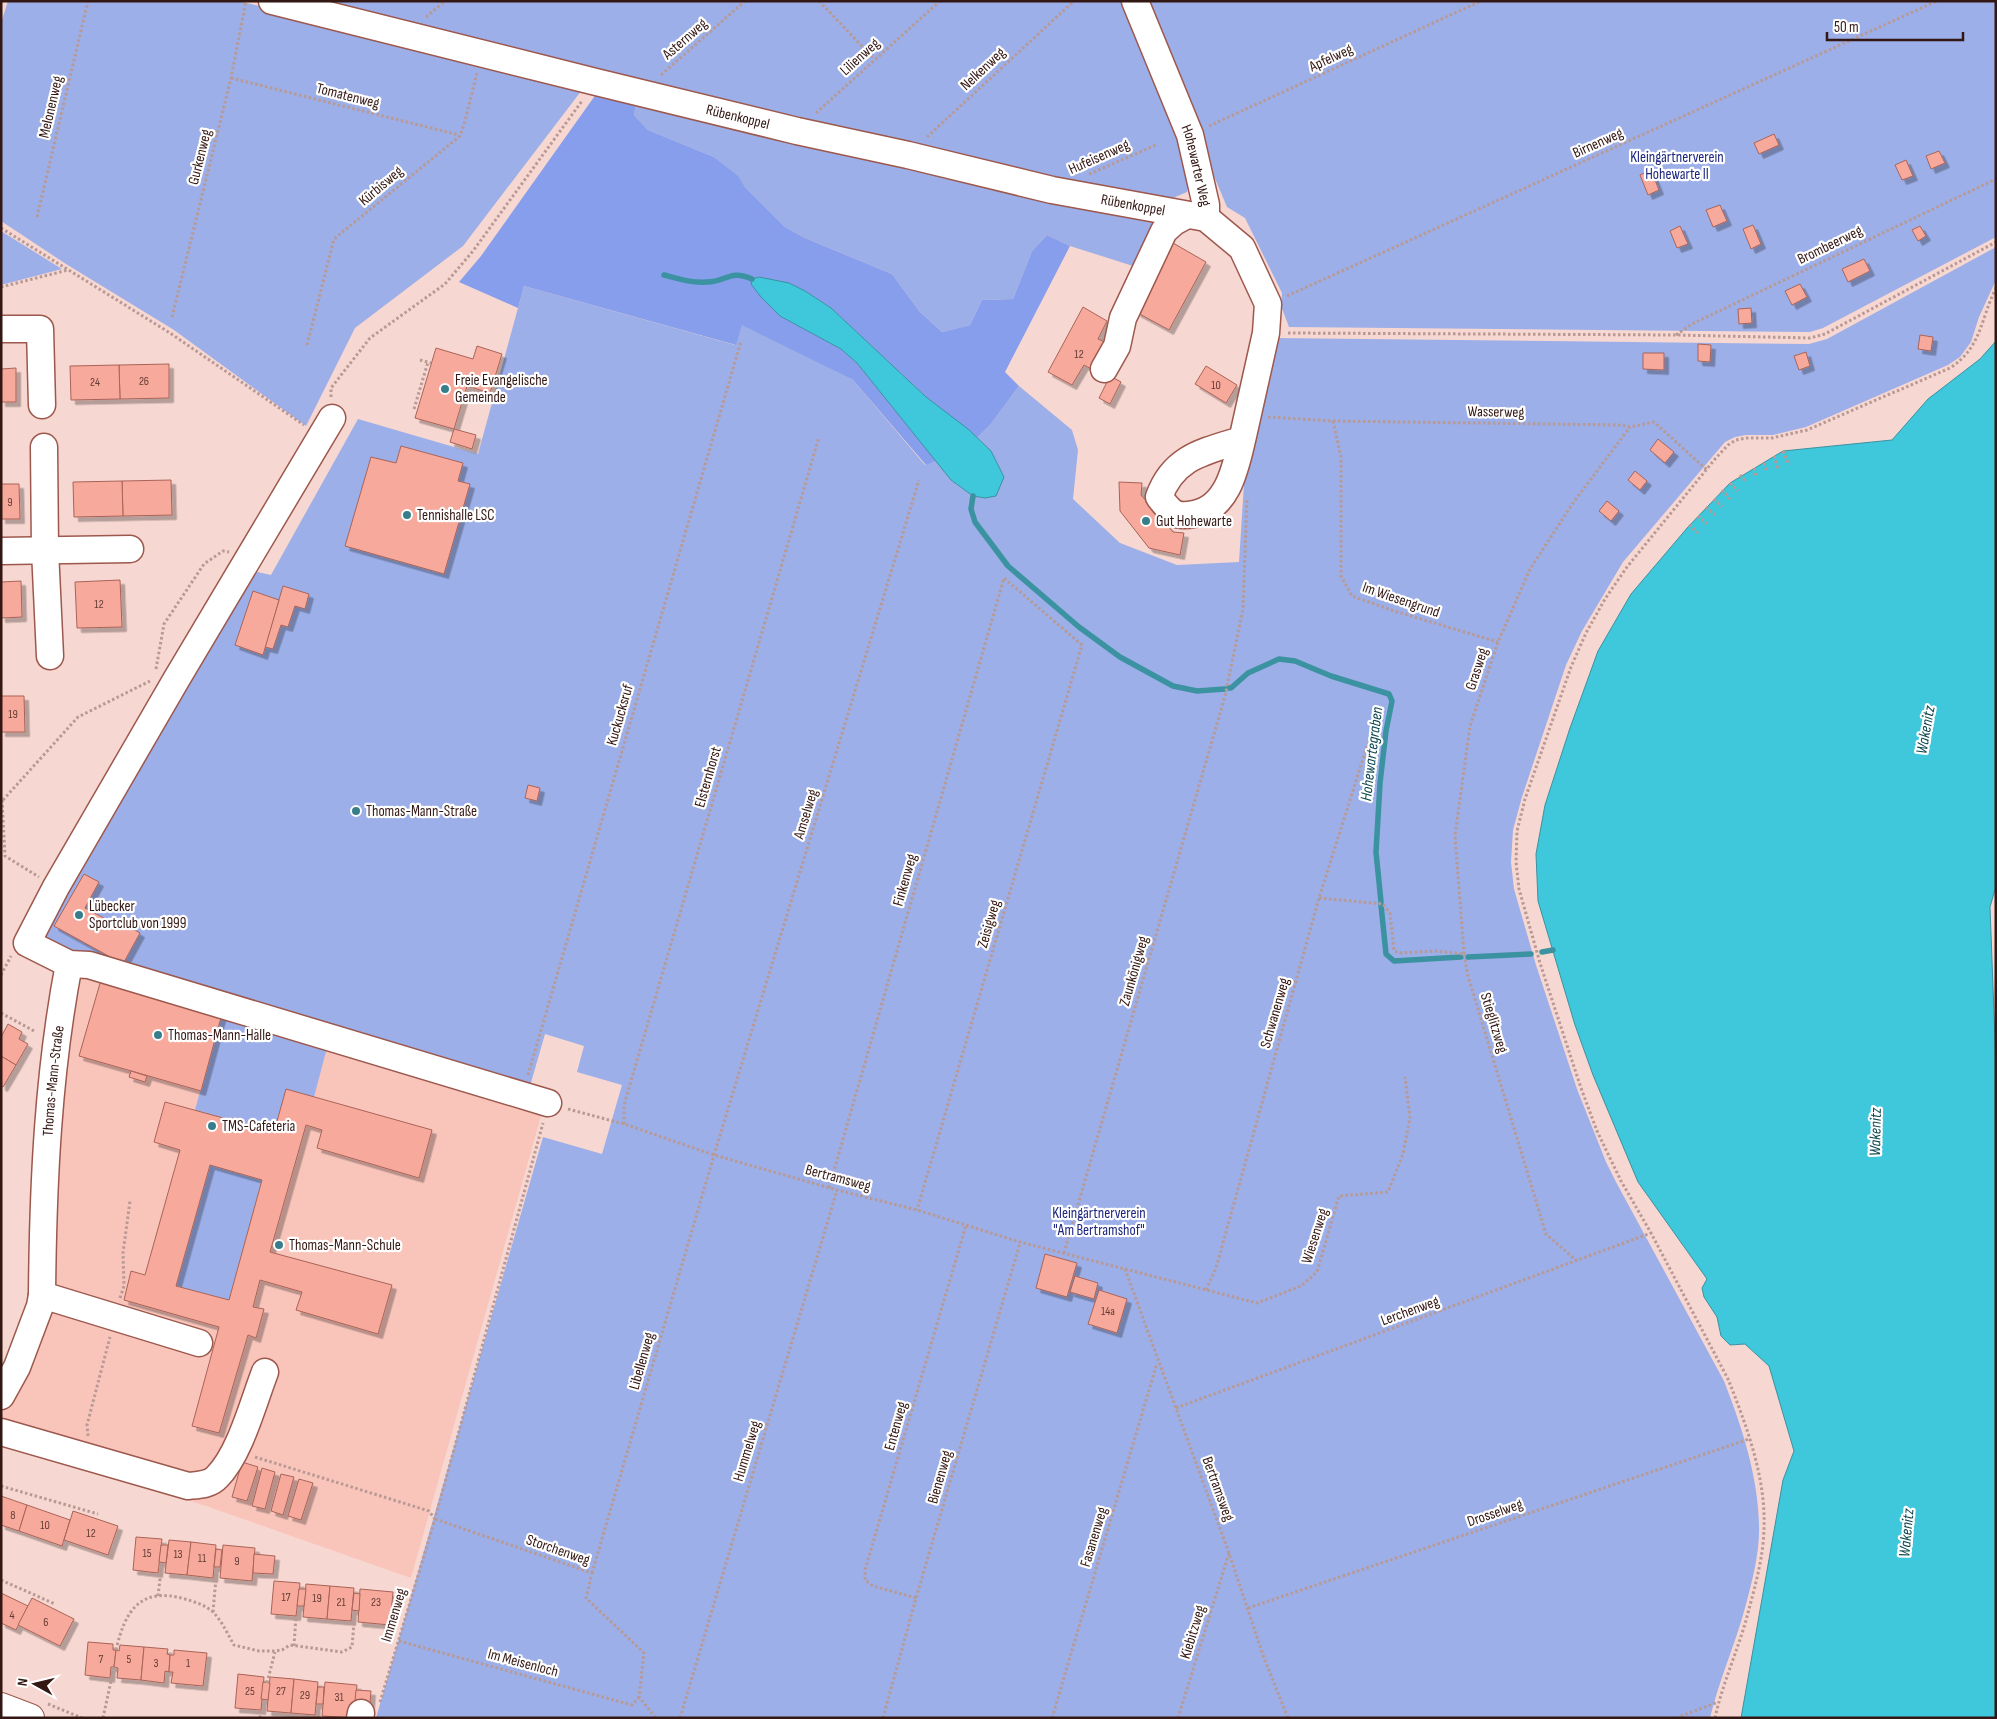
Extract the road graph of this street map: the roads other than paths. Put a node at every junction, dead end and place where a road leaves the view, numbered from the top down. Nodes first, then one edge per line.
1 (272, 1) edge
2 (1135, 1) edge
3 (1196, 217) junction
4 (1, 329) edge
5 (1104, 370) dead end
6 (42, 405) dead end
7 (326, 427) road end
8 (1244, 436) dead end
9 (44, 447) dead end
10 (130, 549) dead end
11 (45, 550) junction
12 (1, 551) edge
13 (50, 656) dead end
14 (69, 964) junction
15 (548, 1103) road end
16 (42, 1295) junction
17 (199, 1343) dead end
18 (265, 1372) dead end
19 (1, 1396) edge
20 (1, 1432) edge
21 (1, 1707) edge
22 (30, 1718) edge

1 - 3 street, Rübenkoppel
2 - 3 street, Hohewarter Weg
3 - 5 street
3 - 8 street, Hohewarter Weg
4 - 6 street
7 - 14 street
9 - 11 street
10 - 11 street
11 - 12 street
11 - 13 street
14 - 15 street
14 - 16 street, Thomas-Mann-Straße
16 - 17 street
16 - 19 street, Thomas-Mann-Straße
18 - 20 street
21 - 22 main road

